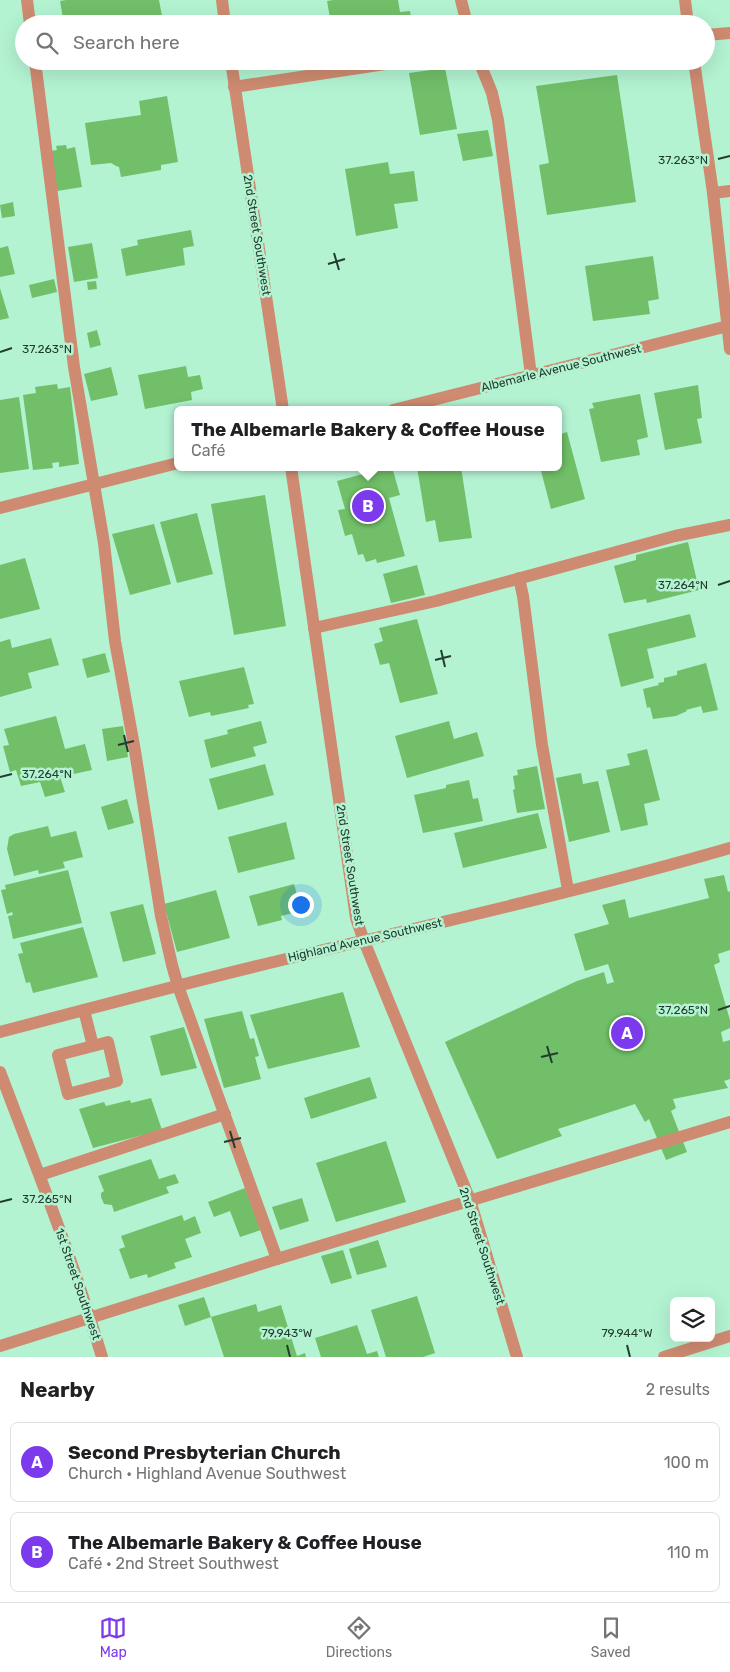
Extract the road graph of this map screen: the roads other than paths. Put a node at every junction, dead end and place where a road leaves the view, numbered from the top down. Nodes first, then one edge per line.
1 (27, 0) edge
2 (222, 0) edge
3 (461, 0) edge
4 (685, 0) edge
5 (29, 15) edge
6 (224, 15) edge
7 (465, 15) edge
8 (687, 15) edge
9 (730, 33) edge
10 (715, 35) edge
11 (36, 70) edge
12 (232, 70) edge
13 (346, 70) edge
14 (483, 70) edge
15 (695, 70) edge
16 (234, 87) junction
17 (730, 191) edge
18 (713, 193) junction
19 (728, 326) junction
20 (730, 349) edge
21 (531, 375) junction
22 (282, 406) edge
23 (409, 406) edge
24 (174, 464) edge
25 (292, 471) edge
26 (94, 484) junction
27 (0, 508) edge
28 (730, 525) edge
29 (520, 578) junction
30 (314, 628) junction
31 (730, 848) edge
32 (568, 890) junction
33 (364, 941) junction
34 (178, 986) junction
35 (84, 1010) junction
36 (0, 1032) edge
37 (93, 1046) junction
38 (0, 1072) edge
39 (225, 1114) junction
40 (730, 1122) edge
41 (40, 1175) junction
42 (470, 1200) junction
43 (277, 1259) junction
44 (90, 1318) junction
45 (730, 1336) edge
46 (0, 1346) edge
47 (102, 1357) edge
48 (517, 1357) edge
49 (664, 1357) edge

1 - 5 street
2 - 6 street
3 - 7 street
4 - 8 street
9 - 10 street
11 - 26 street
12 - 16 street, 2nd Street Southwest
13 - 16 street
14 - 21 street
15 - 18 street
16 - 22 street, 2nd Street Southwest
17 - 18 street
18 - 19 street
19 - 20 street
19 - 21 street, Albemarle Avenue Southwest
21 - 23 street, Albemarle Avenue Southwest
24 - 26 street
25 - 30 street, 2nd Street Southwest
26 - 27 street
26 - 34 street
28 - 29 street
29 - 30 street
29 - 32 street
30 - 33 street, 2nd Street Southwest
31 - 32 street, Highland Avenue Southwest
32 - 33 street, Highland Avenue Southwest
33 - 34 street, Highland Avenue Southwest
33 - 42 street, 2nd Street Southwest
34 - 35 street, Highland Avenue Southwest
34 - 39 street
35 - 36 street, Highland Avenue Southwest
35 - 37 street
37 - 37 street
38 - 41 street, 1st Street Southwest
39 - 41 street
39 - 43 street
40 - 42 street
41 - 44 street, 1st Street Southwest
42 - 43 street
42 - 48 street, 2nd Street Southwest
43 - 44 street
44 - 46 street
44 - 47 street, 1st Street Southwest
45 - 49 street

